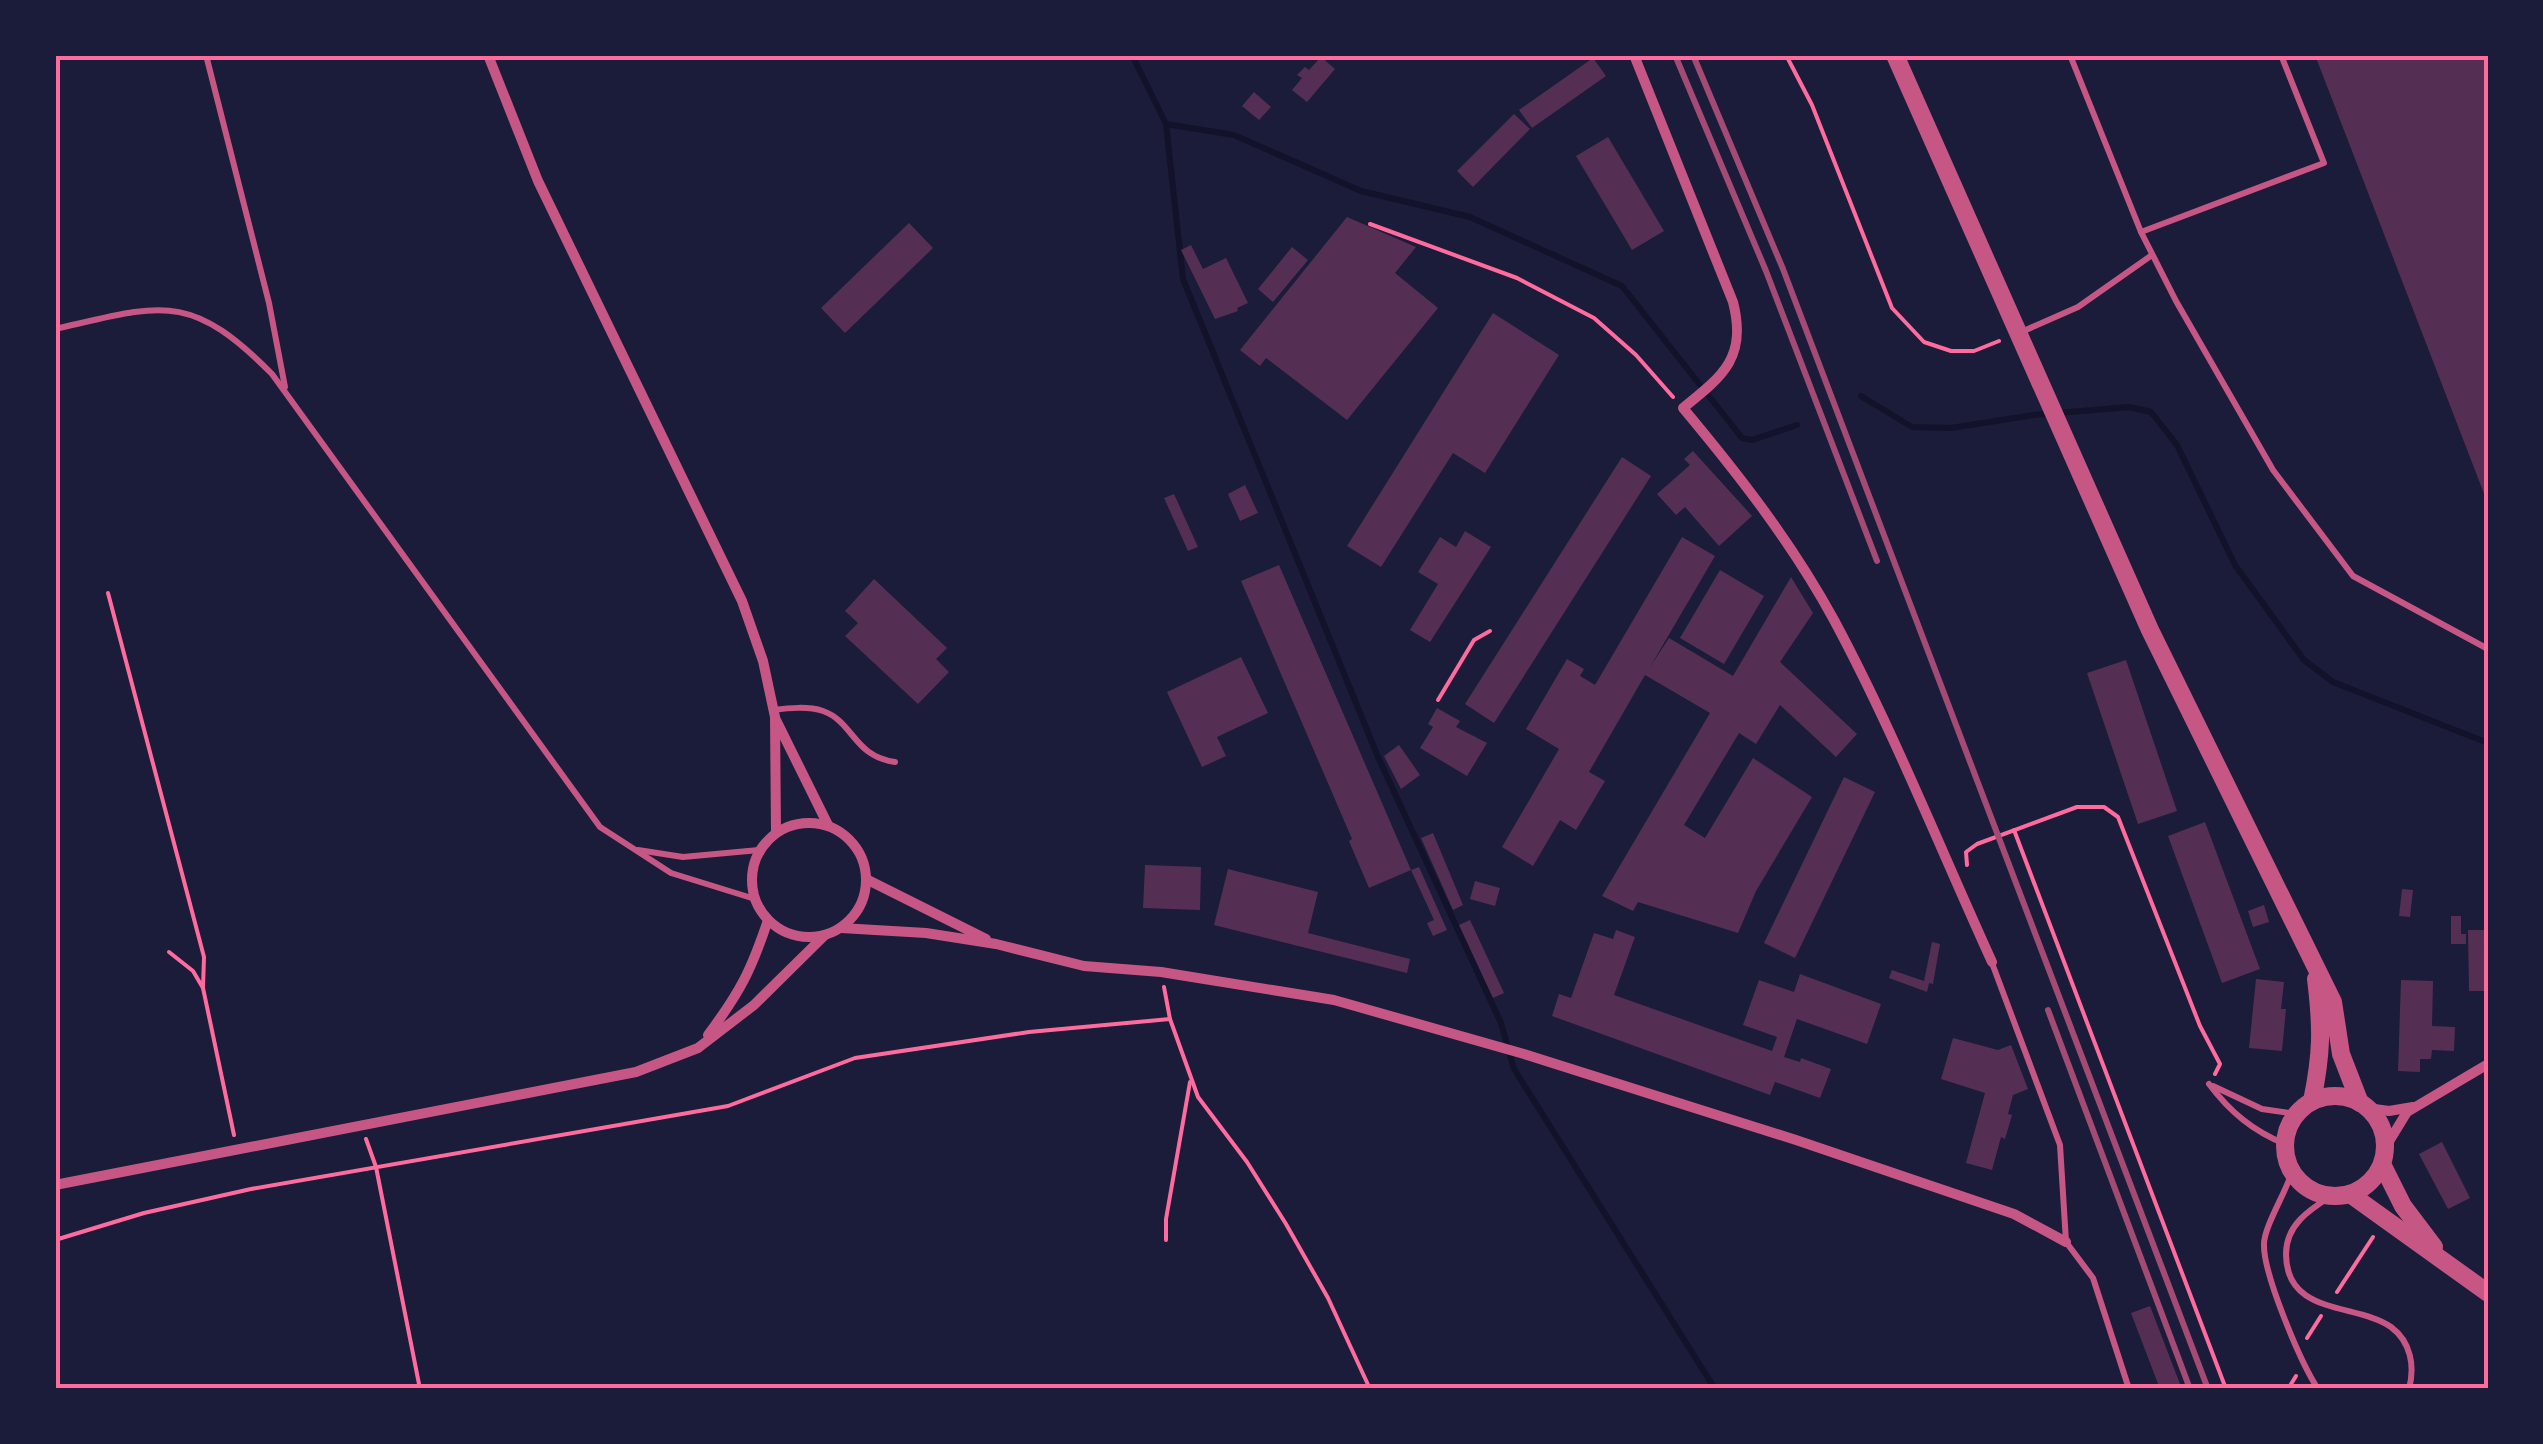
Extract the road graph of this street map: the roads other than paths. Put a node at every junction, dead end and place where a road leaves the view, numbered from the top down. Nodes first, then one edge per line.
1 (206, 55) edge
2 (488, 55) edge
3 (1634, 55) edge
4 (1895, 55) edge
5 (2070, 55) edge
6 (2280, 55) edge
7 (2141, 232) junction
8 (2152, 254) junction
9 (55, 329) edge
10 (2018, 334) junction
11 (286, 394) junction
12 (2488, 650) edge
13 (774, 713) junction
14 (895, 762) dead end
15 (828, 825) junction
16 (776, 832) junction
17 (632, 849) junction
18 (759, 850) junction
19 (866, 879) junction
20 (754, 899) junction
21 (768, 920) junction
22 (840, 928) junction
23 (825, 935) junction
24 (996, 944) junction
25 (1992, 962) joint
26 (2314, 964) junction
27 (698, 1048) junction
28 (2488, 1064) edge
29 (2312, 1101) junction
30 (2364, 1106) junction
31 (2414, 1107) junction
32 (2296, 1114) junction
33 (2285, 1144) junction
34 (2383, 1156) junction
35 (2292, 1172) junction
36 (55, 1185) edge
37 (2340, 1195) junction
38 (2066, 1242) junction
39 (2445, 1262) junction
40 (2488, 1293) edge
41 (2129, 1389) edge
42 (2318, 1389) edge
43 (2409, 1389) edge

1 - 11 lane
2 - 13 street
3 - 25 street
4 - 10 street
5 - 7 lane
6 - 7 lane
7 - 8 lane
8 - 10 lane
8 - 12 lane
9 - 11 lane
10 - 26 street
11 - 17 lane
13 - 14 lane
13 - 15 street
13 - 16 street
15 - 16 street
15 - 19 street
16 - 18 street
17 - 18 lane
17 - 20 lane
18 - 20 street
19 - 22 street
19 - 24 street
20 - 21 street
21 - 23 street
21 - 27 street
22 - 23 street
22 - 24 street
23 - 27 street
24 - 38 street
25 - 38 lane
26 - 29 street
26 - 30 street
27 - 36 street
28 - 31 street
29 - 30 street
29 - 32 street
30 - 31 street
30 - 34 street
31 - 34 street
32 - 33 street
32 - 33 lane
33 - 35 street
34 - 37 street
34 - 39 street
35 - 37 street
35 - 42 lane
37 - 39 street
37 - 43 lane
38 - 41 lane
39 - 40 street

